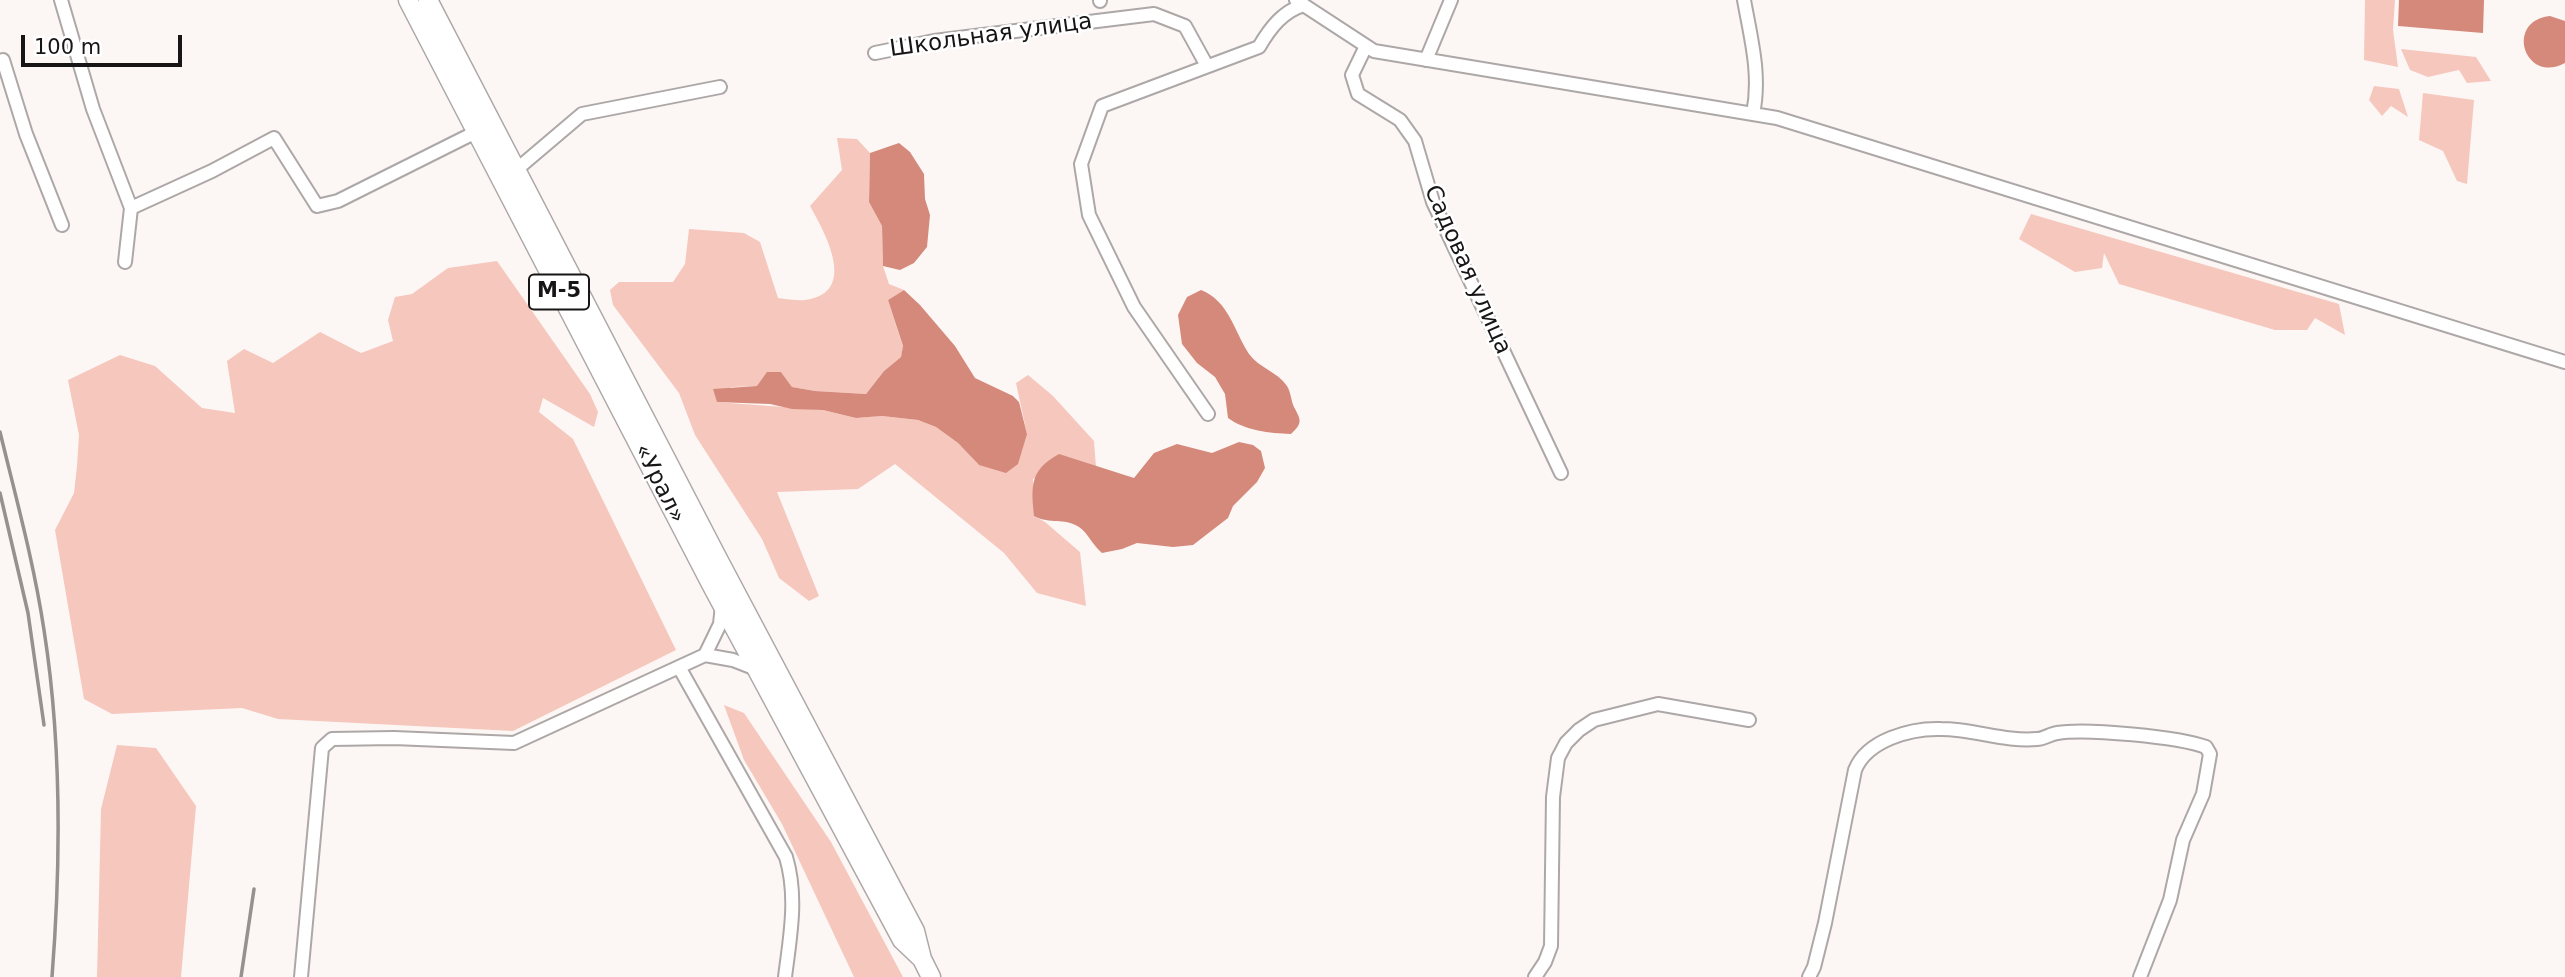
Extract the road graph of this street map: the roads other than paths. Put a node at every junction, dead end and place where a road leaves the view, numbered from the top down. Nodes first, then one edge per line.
1 (61, 0) edge
2 (408, 0) edge
3 (428, 0) edge
4 (1451, 0) edge
5 (1744, 0) edge
6 (1300, 3) edge
7 (1366, 46) junction
8 (874, 54) dead end
9 (1426, 60) junction
10 (0, 61) edge
11 (1207, 66) junction
12 (720, 87) dead end
13 (1753, 114) junction
14 (476, 132) junction
15 (516, 170) junction
16 (131, 208) junction
17 (62, 225) dead end
18 (125, 262) dead end
19 (2565, 362) edge
20 (1208, 414) dead end
21 (1561, 473) dead end
22 (722, 605) junction
23 (705, 655) junction
24 (678, 667) junction
25 (756, 669) junction
26 (1749, 720) dead end
27 (922, 959) junction
28 (300, 977) edge
29 (785, 977) edge
30 (931, 977) edge
31 (1535, 977) edge
32 (1809, 977) edge
33 (2140, 977) edge

1 - 16 street
2 - 14 highway, «Урал» / М-5
3 - 15 highway, «Урал» / М-5
4 - 9 street
5 - 13 street
6 - 7 street
6 - 11 street
7 - 9 street
7 - 21 street, Садовая улица
8 - 11 street, Школьная улица
9 - 13 street
10 - 17 street
11 - 20 street
12 - 15 street
13 - 19 street
14 - 16 street
14 - 22 highway, «Урал» / М-5
15 - 27 highway, «Урал» / М-5
16 - 18 street
22 - 23 street
22 - 25 highway, «Урал» / М-5
23 - 24 street
23 - 25 street
24 - 28 street
24 - 29 street
25 - 27 highway, «Урал» / М-5
26 - 31 street
27 - 30 highway, «Урал» / М-5
32 - 33 street

